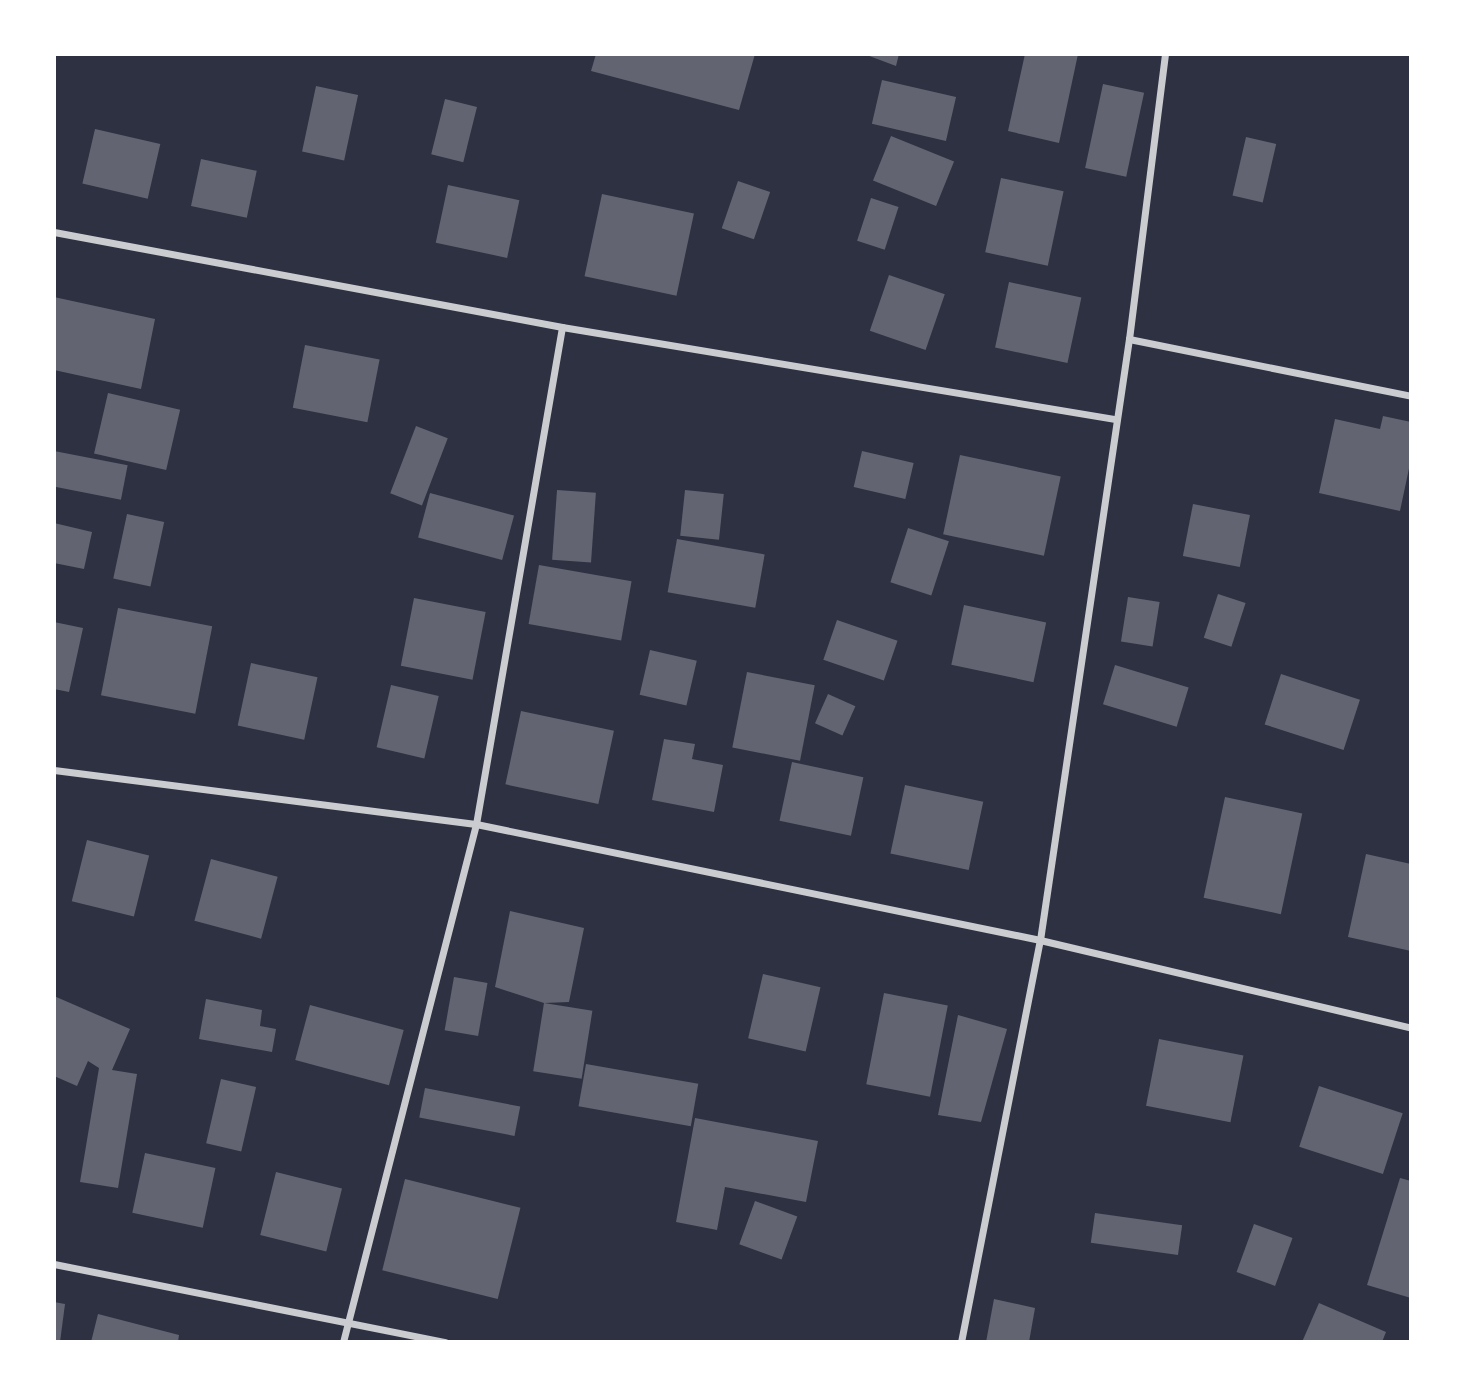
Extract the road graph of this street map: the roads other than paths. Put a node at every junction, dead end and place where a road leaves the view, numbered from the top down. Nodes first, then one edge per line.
1 (1165, 54) edge
2 (54, 232) edge
3 (562, 327) junction
4 (1129, 340) junction
5 (1411, 396) edge
6 (1115, 419) junction
7 (54, 770) edge
8 (476, 824) junction
9 (1040, 940) junction
10 (1411, 1028) edge
11 (54, 1264) edge
12 (345, 1325) junction
13 (343, 1342) edge
14 (445, 1342) edge
15 (961, 1342) edge

1 - 4 street
2 - 3 street
3 - 6 street
3 - 8 street
4 - 5 street
4 - 6 street
6 - 9 street
7 - 8 street
8 - 9 street
8 - 12 street
9 - 10 street
9 - 15 street
11 - 12 street
12 - 13 street
12 - 14 street

